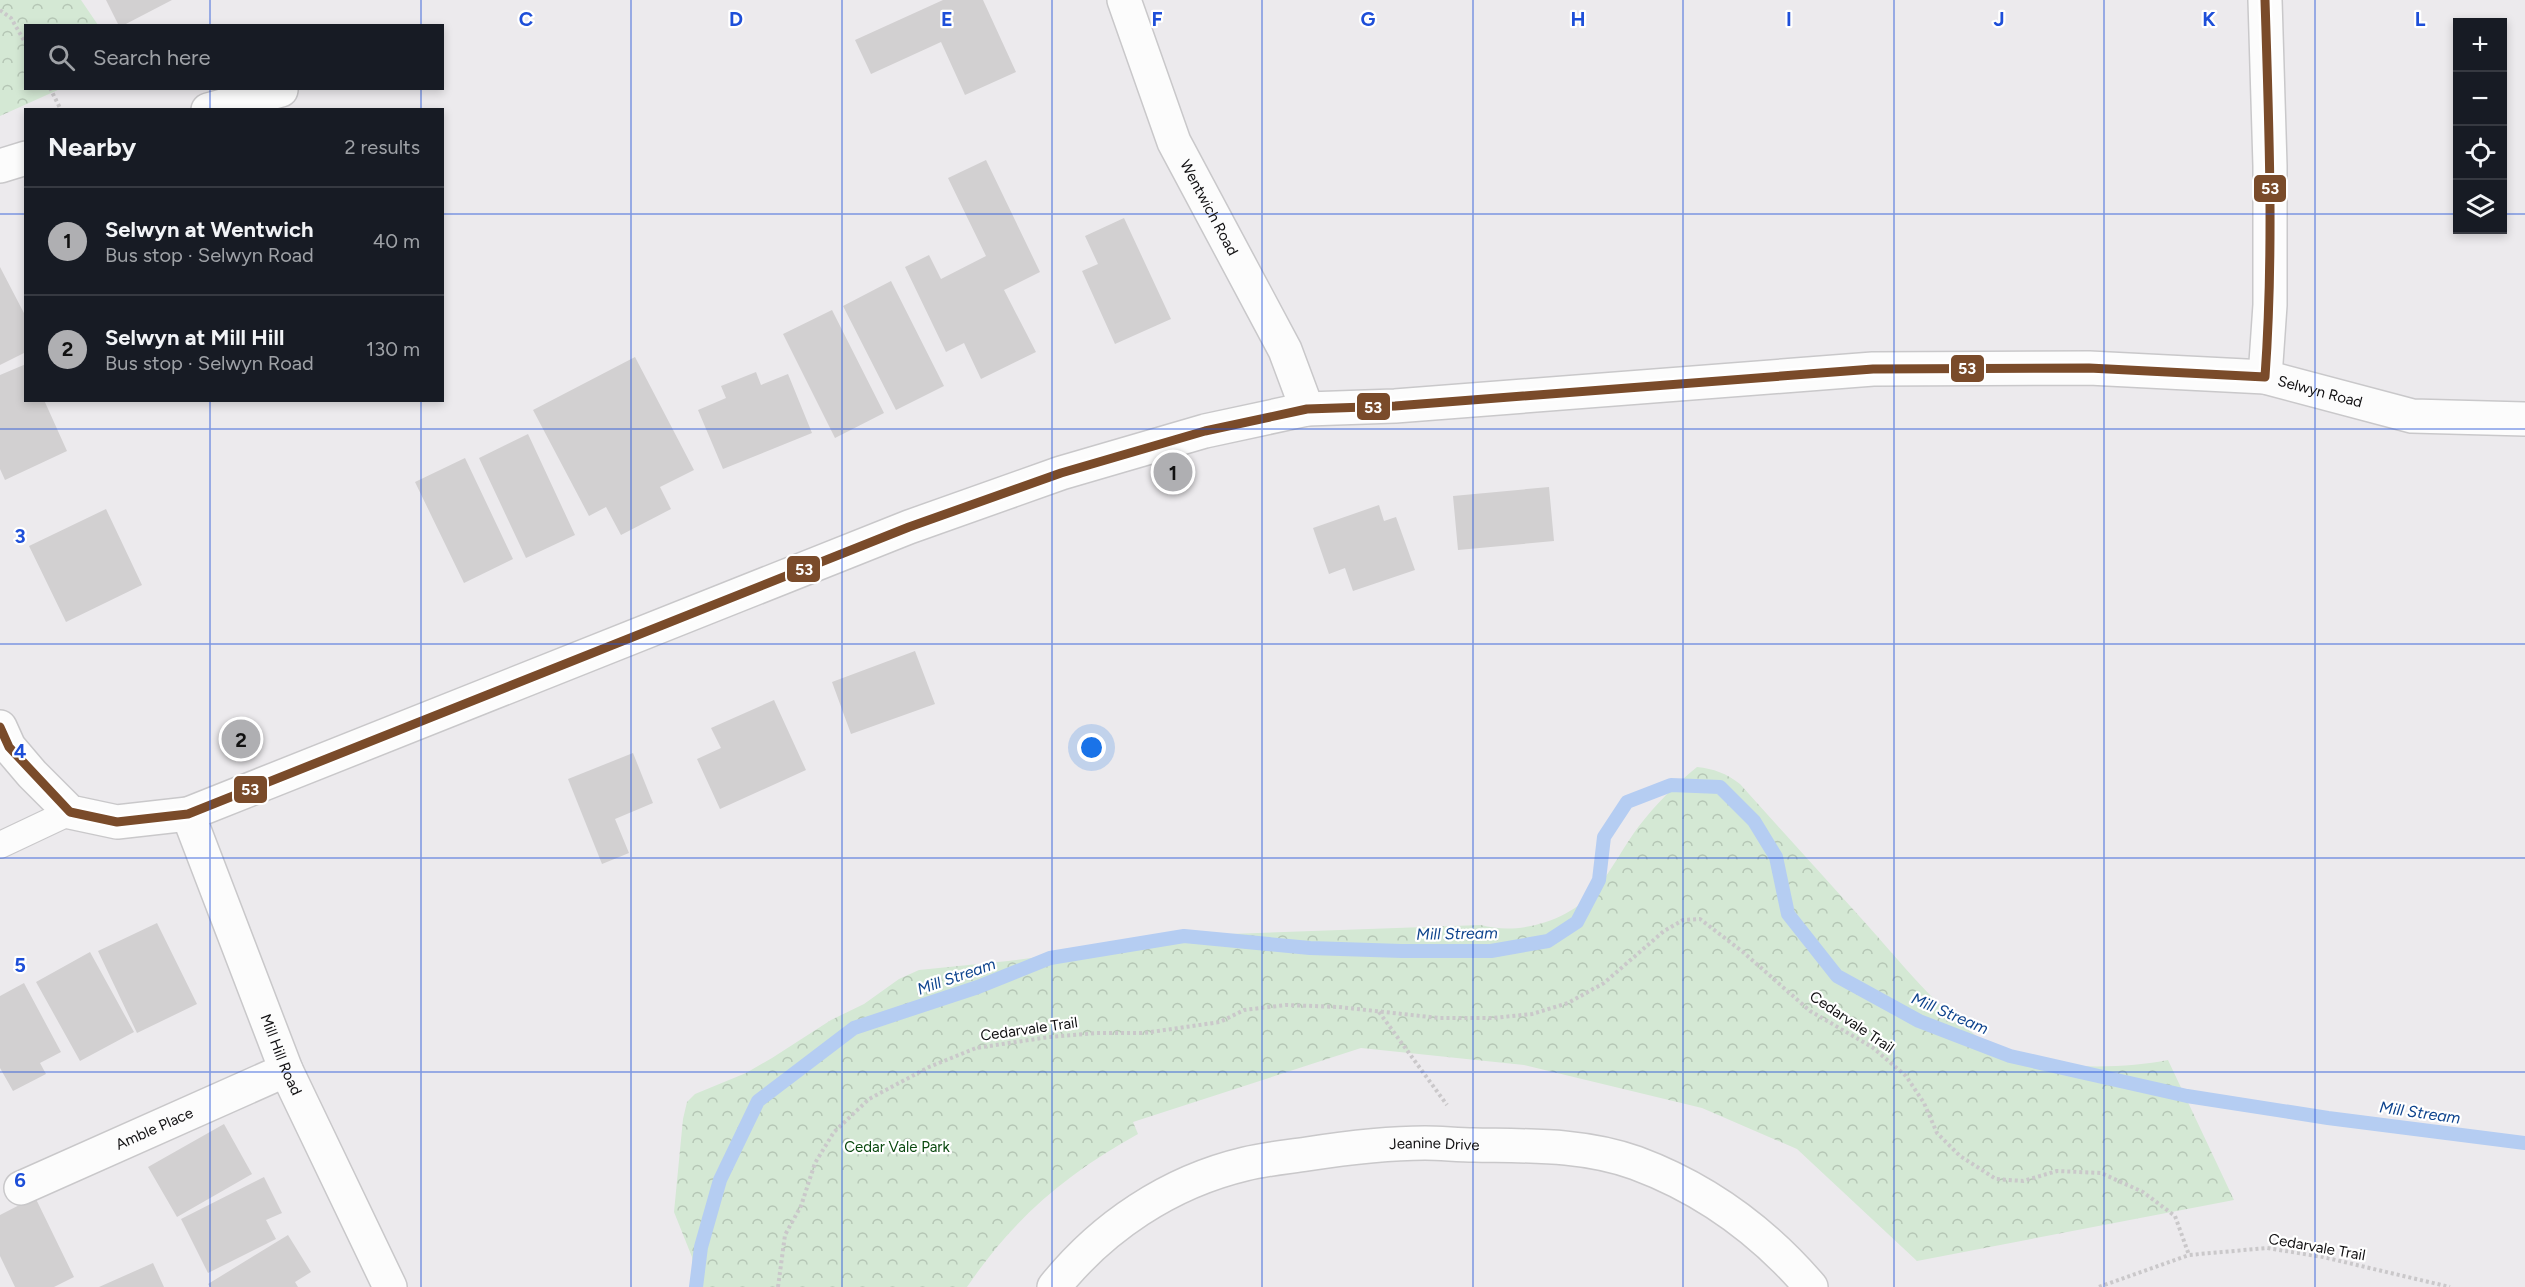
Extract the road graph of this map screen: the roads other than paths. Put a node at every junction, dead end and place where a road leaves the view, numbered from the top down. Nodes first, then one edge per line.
1 (1124, 0) edge
2 (2265, 0) edge
3 (281, 90) dead end
4 (215, 108) edge
5 (24, 159) edge
6 (0, 166) edge
7 (2265, 377) junction
8 (1308, 409) junction
9 (2525, 419) edge
10 (0, 727) edge
11 (70, 812) junction
12 (188, 814) junction
13 (0, 845) edge
14 (286, 1070) junction
15 (21, 1188) dead end
16 (390, 1287) edge
17 (1054, 1287) edge
18 (1811, 1287) edge

1 - 8 street, Wentwich Road
2 - 7 street
3 - 4 street
5 - 6 street
7 - 8 street, Selwyn Road
7 - 9 street, Selwyn Road
8 - 12 street, Selwyn Road
10 - 11 street
11 - 12 street, Selwyn Road
11 - 13 lane
12 - 14 street, Mill Hill Road
14 - 15 street, Amble Place
14 - 16 street, Mill Hill Road
17 - 18 street, Jeanine Drive

